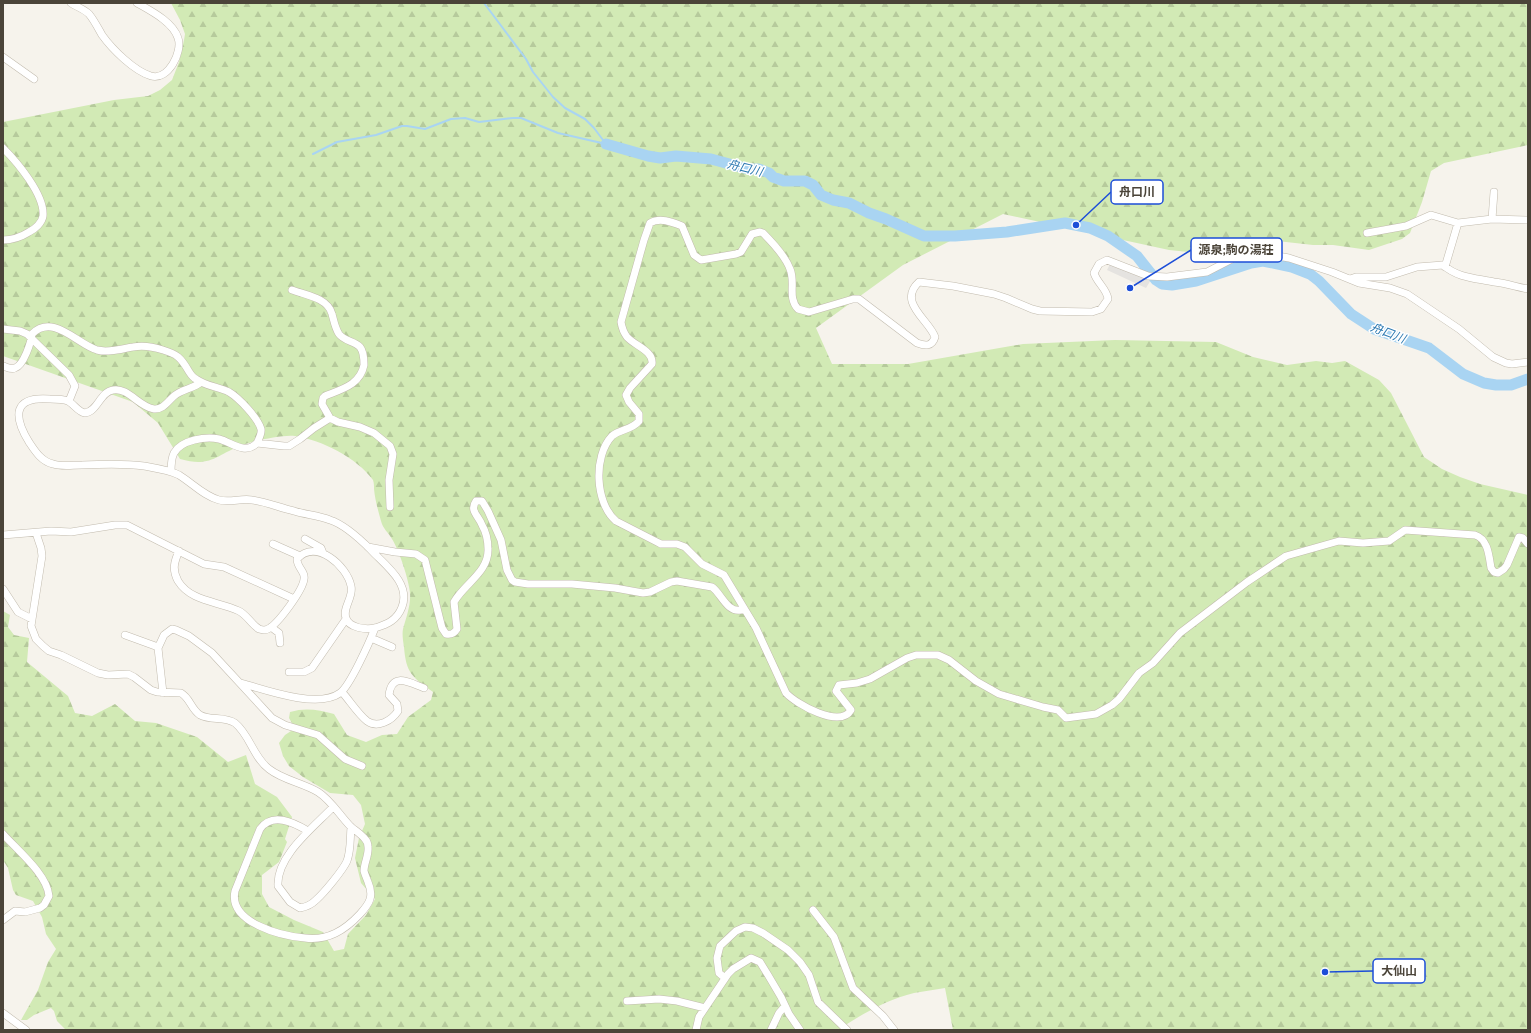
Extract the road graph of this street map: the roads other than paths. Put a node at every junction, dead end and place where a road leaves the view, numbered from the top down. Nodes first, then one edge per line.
1 (71, 3) edge
2 (137, 3) edge
3 (3, 57) edge
4 (34, 79) dead end
5 (3, 148) edge
6 (1494, 192) dead end
7 (1492, 219) junction
8 (1528, 220) edge
9 (1458, 223) junction
10 (1367, 233) dead end
11 (3, 240) edge
12 (1445, 267) junction
13 (1350, 279) junction
14 (1528, 289) edge
15 (292, 290) dead end
16 (3, 329) edge
17 (32, 339) junction
18 (1528, 362) edge
19 (3, 366) edge
20 (201, 382) junction
21 (69, 401) junction
22 (330, 418) junction
23 (257, 443) junction
24 (171, 472) junction
25 (390, 507) dead end
26 (36, 533) junction
27 (3, 535) edge
28 (305, 539) dead end
29 (273, 544) dead end
30 (1528, 544) edge
31 (368, 547) junction
32 (179, 551) junction
33 (323, 553) junction
34 (300, 556) junction
35 (3, 589) edge
36 (294, 599) junction
37 (743, 606) junction
38 (32, 619) junction
39 (346, 619) junction
40 (271, 627) junction
41 (375, 628) junction
42 (126, 635) dead end
43 (371, 638) junction
44 (280, 643) dead end
45 (158, 647) junction
46 (392, 647) dead end
47 (289, 672) dead end
48 (241, 683) junction
49 (424, 688) dead end
50 (163, 692) junction
51 (342, 692) junction
52 (362, 766) dead end
53 (333, 807) junction
54 (351, 827) junction
55 (308, 831) junction
56 (3, 834) edge
57 (813, 910) dead end
58 (3, 920) edge
59 (725, 978) junction
60 (627, 1001) dead end
61 (785, 1006) junction
62 (705, 1008) junction
63 (3, 1013) edge
64 (26, 1030) edge
65 (696, 1030) edge
66 (771, 1030) edge
67 (800, 1030) edge
68 (847, 1030) edge
69 (894, 1030) edge

1 - 2 street
3 - 4 street
5 - 11 street
6 - 7 street
7 - 8 street
7 - 9 street
9 - 10 street
9 - 12 street
12 - 13 street
12 - 14 street
13 - 18 street
13 - 37 street
15 - 22 street
16 - 17 street
17 - 19 street
17 - 20 street
17 - 21 street
20 - 21 street
20 - 23 street
21 - 24 street
22 - 23 street
22 - 25 street
23 - 24 street
24 - 31 street
26 - 27 street
26 - 32 street
26 - 38 street
28 - 33 street
29 - 34 street
30 - 37 street
31 - 37 street
31 - 41 street
32 - 36 street
32 - 40 street
33 - 34 street
33 - 39 street
34 - 36 street
35 - 38 street
36 - 40 street
38 - 50 street
39 - 41 street
39 - 47 street
40 - 44 street
41 - 43 street
42 - 45 street
43 - 46 street
43 - 51 street
45 - 48 street
45 - 50 street
48 - 51 street
48 - 52 street
49 - 51 street
50 - 53 street
53 - 54 street
53 - 55 street
54 - 55 street
54 - 55 street
56 - 58 street
57 - 69 street
59 - 61 street
59 - 62 street
59 - 68 street
60 - 62 street
61 - 66 street
61 - 67 street
62 - 65 street
63 - 64 street

